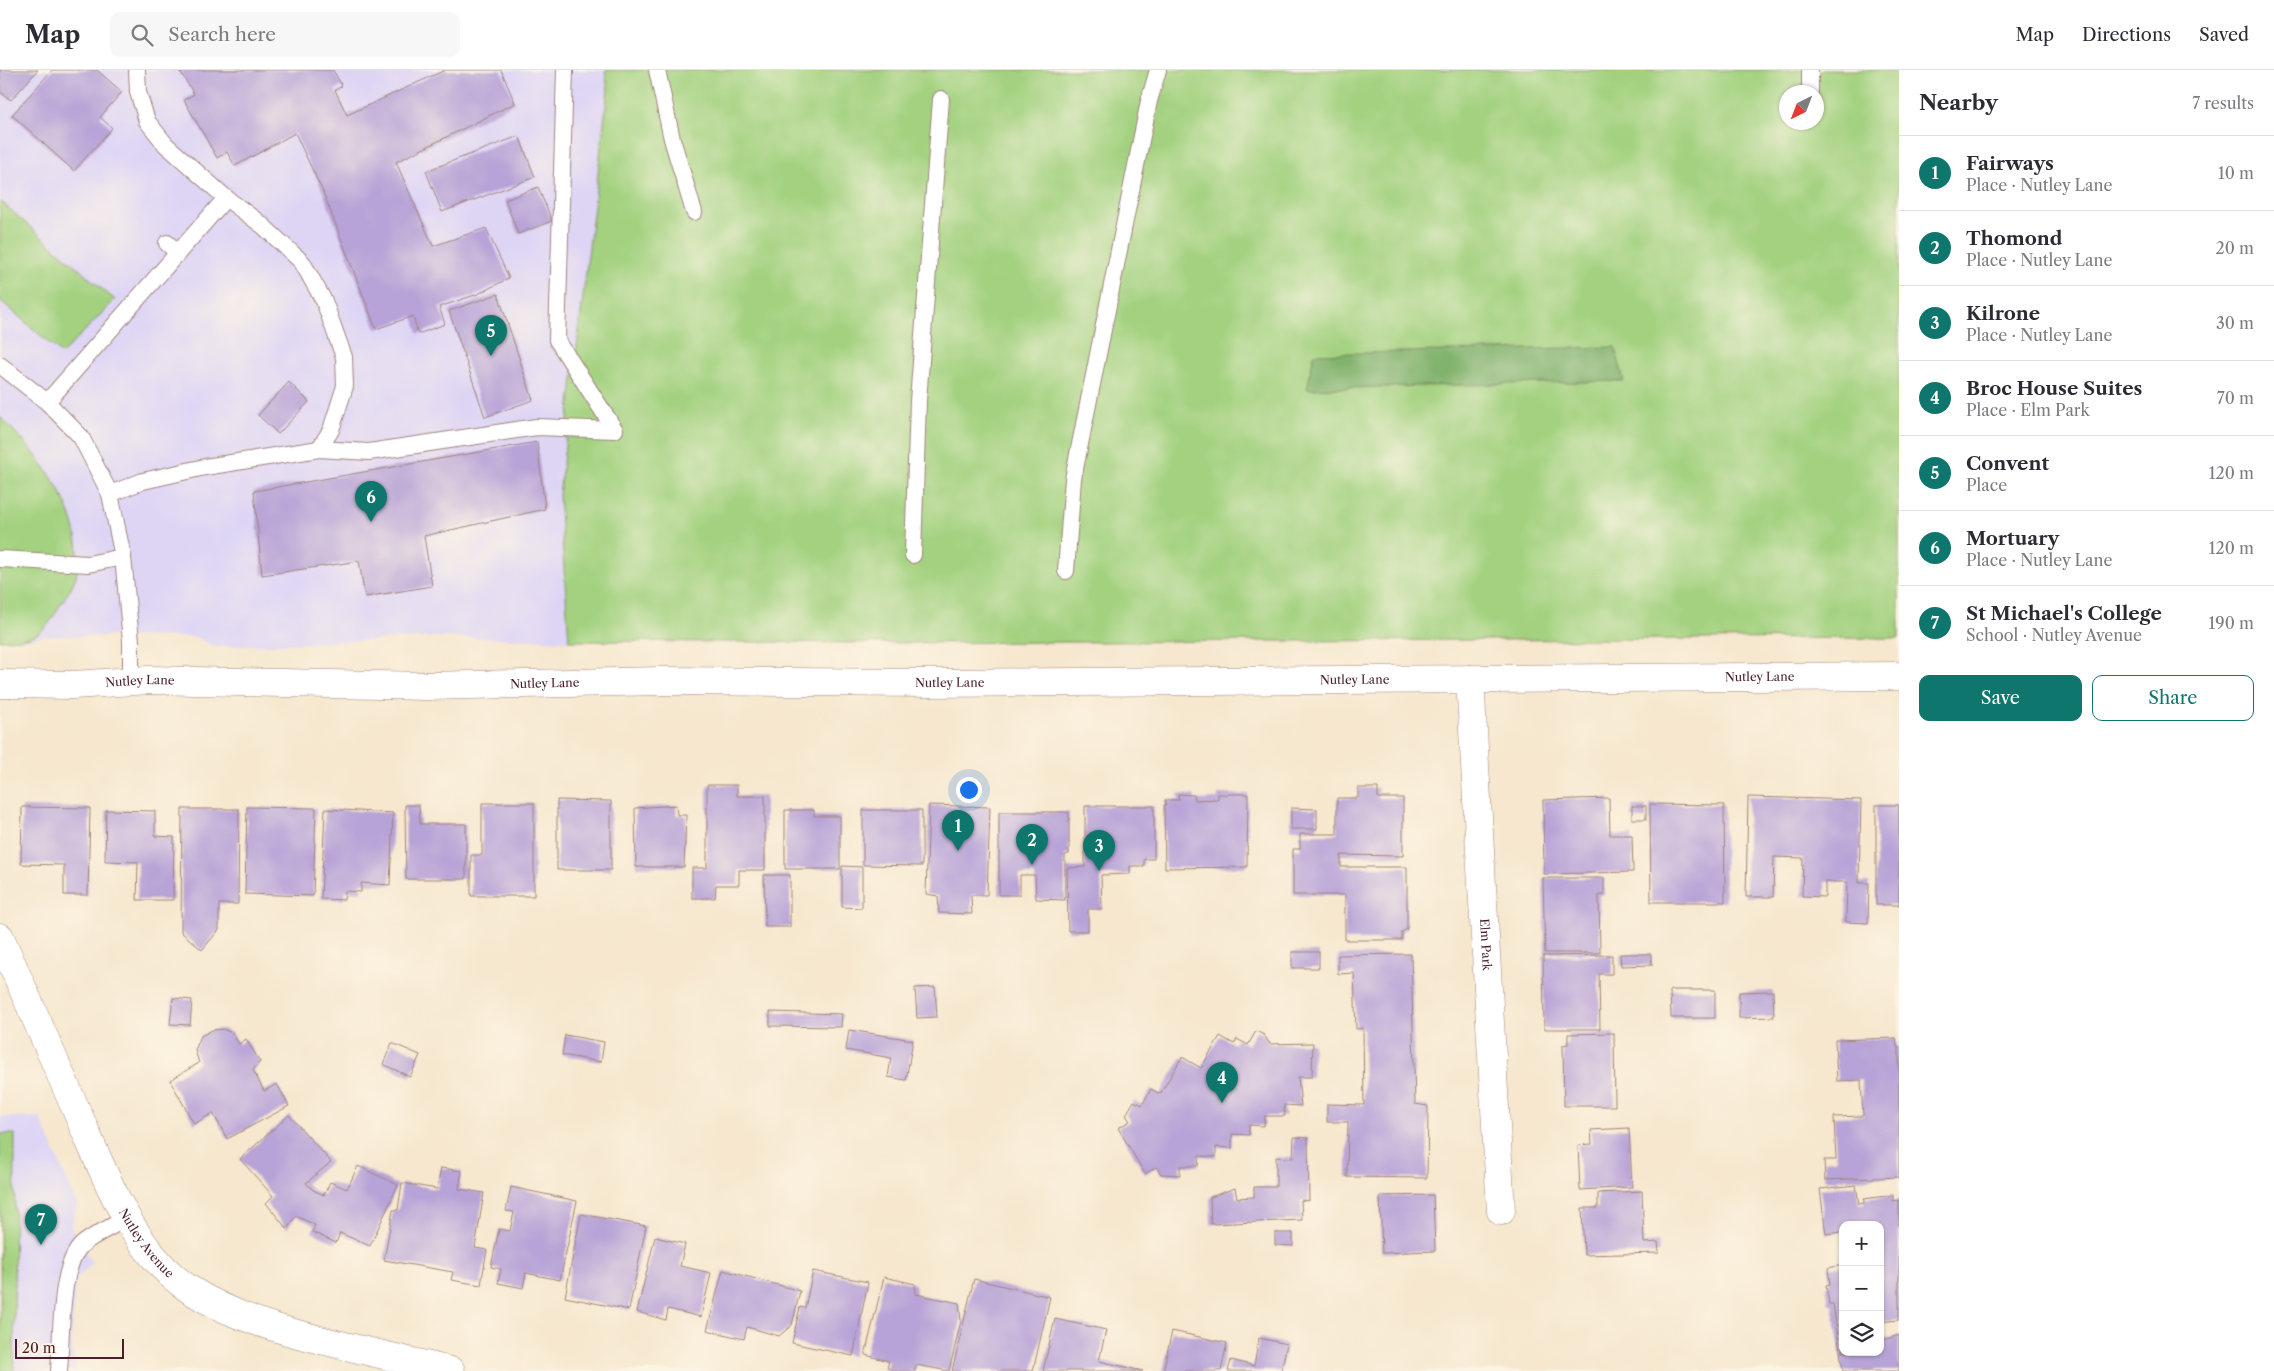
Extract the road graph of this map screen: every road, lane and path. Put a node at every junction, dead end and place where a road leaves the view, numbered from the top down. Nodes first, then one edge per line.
1 (136, 70) edge
2 (566, 70) edge
3 (657, 70) edge
4 (1158, 70) edge
5 (1810, 70) edge
6 (1810, 85) edge
7 (941, 99) dead end
8 (226, 198) junction
9 (694, 212) dead end
10 (0, 365) edge
11 (47, 402) junction
12 (319, 450) junction
13 (110, 494) junction
14 (912, 555) dead end
15 (123, 557) junction
16 (0, 559) edge
17 (1066, 571) dead end
18 (1899, 676) edge
19 (1470, 679) junction
20 (131, 681) junction
21 (0, 684) edge
22 (0, 937) edge
23 (1501, 1211) dead end
24 (128, 1218) junction
25 (60, 1371) edge
26 (451, 1371) edge

1 - 8 lane
2 - 12 lane
3 - 9 lane
4 - 17 lane
5 - 6 lane
7 - 14 lane
8 - 11 lane
8 - 12 lane
10 - 11 lane
11 - 13 lane
12 - 13 lane
13 - 15 lane
15 - 16 lane
15 - 20 lane
18 - 19 street, Nutley Lane
19 - 20 street, Nutley Lane
19 - 23 street, Elm Park
20 - 21 street, Nutley Lane
22 - 24 street, Nutley Avenue
24 - 25 lane
24 - 26 street, Nutley Avenue

